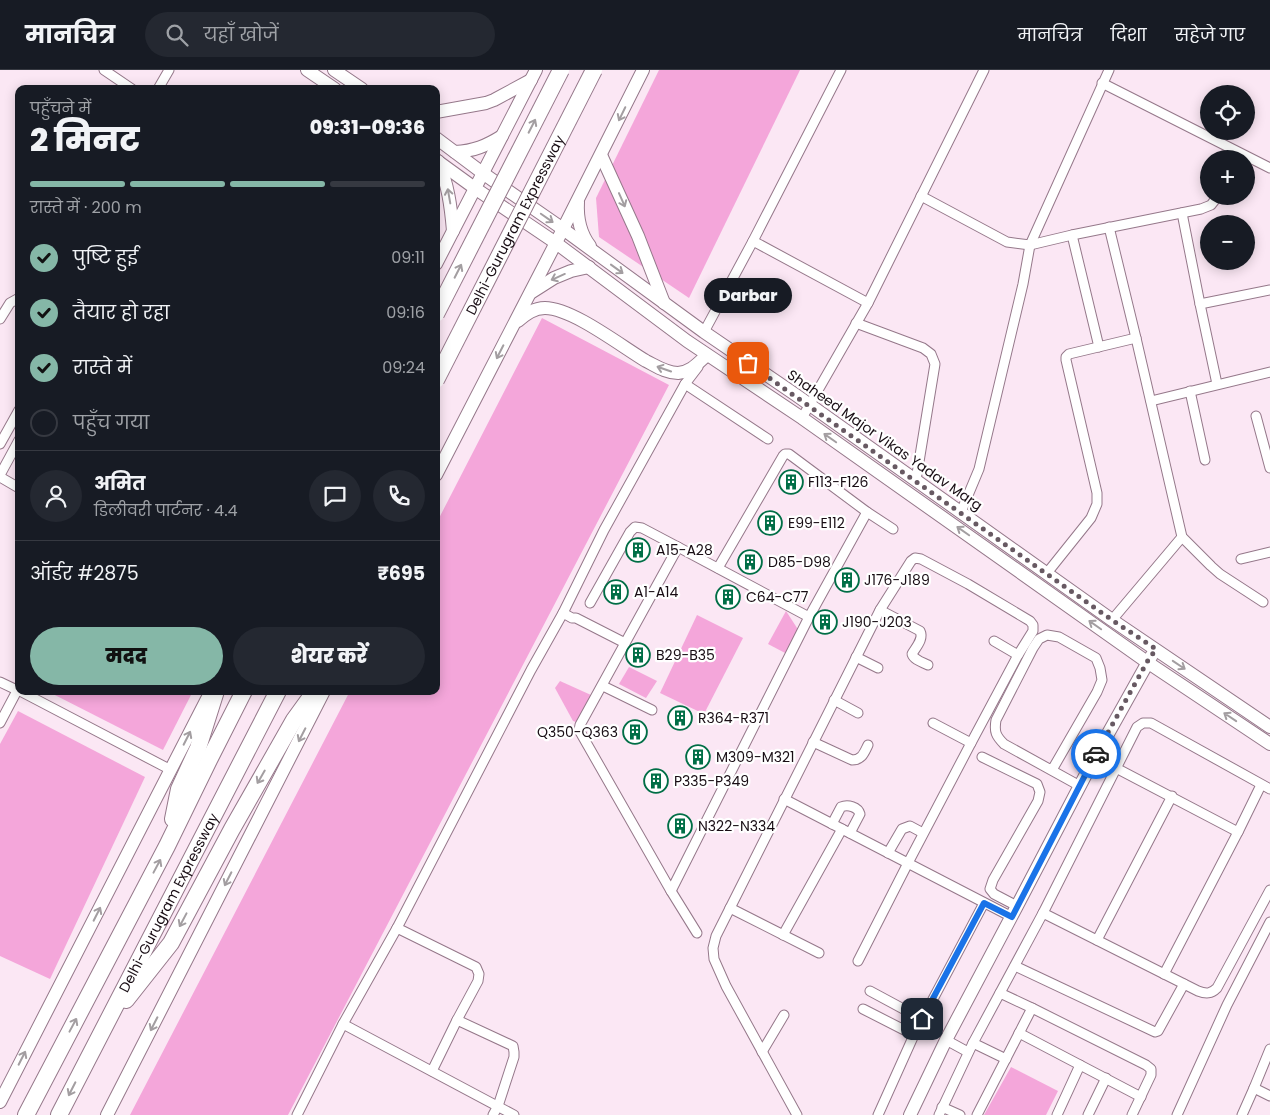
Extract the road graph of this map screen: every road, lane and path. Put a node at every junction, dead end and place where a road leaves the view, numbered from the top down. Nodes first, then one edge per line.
1 (104, 70) edge
2 (169, 70) edge
3 (308, 70) edge
4 (334, 70) edge
5 (561, 70) edge
6 (594, 70) edge
7 (643, 70) edge
8 (841, 70) edge
9 (984, 70) edge
10 (1109, 70) edge
11 (534, 75) edge
12 (1102, 83) junction
13 (126, 85) edge
14 (160, 85) edge
15 (329, 85) edge
16 (356, 85) edge
17 (440, 111) edge
18 (502, 136) junction
19 (440, 141) edge
20 (1230, 150) edge
21 (455, 152) junction
22 (601, 156) junction
23 (1255, 162) edge
24 (440, 163) edge
25 (440, 167) edge
26 (1270, 168) edge
27 (484, 174) junction
28 (476, 189) junction
29 (921, 196) junction
30 (578, 199) junction
31 (1210, 205) edge
32 (1182, 213) junction
33 (1109, 227) junction
34 (563, 229) junction
35 (453, 232) junction
36 (1072, 235) junction
37 (753, 241) junction
38 (556, 242) junction
39 (1030, 245) junction
40 (596, 253) junction
41 (440, 256) edge
42 (588, 267) junction
43 (1270, 290) edge
44 (530, 293) junction
45 (15, 300) edge
46 (664, 303) junction
47 (868, 303) junction
48 (1200, 304) junction
49 (440, 306) edge
50 (0, 320) edge
51 (514, 323) junction
52 (856, 324) junction
53 (704, 332) junction
54 (1136, 338) junction
55 (1099, 347) junction
56 (706, 355) junction
57 (440, 372) edge
58 (1270, 372) edge
59 (685, 384) junction
60 (1217, 384) junction
61 (1190, 391) junction
62 (1150, 401) junction
63 (808, 405) junction
64 (1256, 416) dead end
65 (15, 417) edge
66 (802, 418) junction
67 (768, 439) dead end
68 (0, 444) edge
69 (15, 448) edge
70 (1205, 460) dead end
71 (440, 467) edge
72 (1270, 468) edge
73 (0, 476) edge
74 (916, 480) junction
75 (15, 485) edge
76 (867, 512) junction
77 (961, 512) junction
78 (893, 529) dead end
79 (1182, 537) junction
80 (678, 547) junction
81 (1270, 552) edge
82 (1240, 559) dead end
83 (718, 568) junction
84 (1047, 573) junction
85 (1263, 602) dead end
86 (590, 603) dead end
87 (880, 610) junction
88 (563, 613) junction
89 (809, 617) junction
90 (1112, 620) junction
91 (994, 641) dead end
92 (624, 645) junction
93 (1156, 649) junction
94 (1018, 655) junction
95 (856, 657) junction
96 (1147, 662) junction
97 (928, 665) dead end
98 (878, 668) dead end
99 (0, 682) edge
100 (603, 686) junction
101 (15, 688) edge
102 (16, 695) edge
103 (28, 695) edge
104 (210, 695) edge
105 (215, 695) edge
106 (242, 695) edge
107 (276, 695) edge
108 (312, 695) edge
109 (322, 695) edge
110 (834, 700) junction
111 (652, 710) dead end
112 (858, 713) dead end
113 (0, 723) edge
114 (933, 723) dead end
115 (1270, 727) edge
116 (813, 742) junction
117 (971, 743) junction
118 (1270, 744) edge
119 (868, 745) dead end
120 (982, 757) dead end
121 (1094, 757) junction
122 (1116, 769) junction
123 (171, 770) junction
124 (1052, 770) junction
125 (1261, 784) junction
126 (1080, 786) junction
127 (1270, 789) edge
128 (1172, 796) junction
129 (784, 798) junction
130 (832, 824) junction
131 (846, 831) junction
132 (1238, 832) junction
133 (923, 833) junction
134 (167, 846) junction
135 (888, 853) junction
136 (908, 863) junction
137 (1270, 890) edge
138 (671, 891) junction
139 (984, 903) junction
140 (730, 908) junction
141 (1015, 911) junction
142 (1043, 913) junction
143 (1270, 922) edge
144 (397, 928) junction
145 (697, 933) dead end
146 (782, 935) junction
147 (1097, 940) junction
148 (819, 953) dead end
149 (858, 961) dead end
150 (1015, 966) junction
151 (1164, 974) junction
152 (1184, 984) junction
153 (870, 991) dead end
154 (1000, 994) junction
155 (1032, 1008) junction
156 (863, 1010) dead end
157 (784, 1015) dead end
158 (922, 1019) junction
159 (457, 1020) junction
160 (343, 1024) junction
161 (102, 1031) junction
162 (1019, 1033) junction
163 (914, 1035) junction
164 (946, 1040) junction
165 (973, 1043) junction
166 (1270, 1049) edge
167 (762, 1052) junction
168 (968, 1052) junction
169 (1006, 1059) junction
170 (1080, 1065) junction
171 (432, 1071) junction
172 (1106, 1078) junction
173 (1254, 1088) junction
174 (1270, 1096) edge
175 (1142, 1097) junction
176 (0, 1102) edge
177 (498, 1106) junction
178 (940, 1111) edge
179 (26, 1115) edge
180 (59, 1115) edge
181 (107, 1115) edge
182 (297, 1115) edge
183 (493, 1115) edge
184 (514, 1115) edge
185 (797, 1115) edge
186 (878, 1115) edge
187 (910, 1115) edge
188 (960, 1115) edge
189 (977, 1115) edge
190 (1057, 1115) edge
191 (1088, 1115) edge
192 (1132, 1115) edge
193 (1176, 1115) edge
194 (1242, 1115) edge

1 - 13 street
2 - 14 street
3 - 15 main road
4 - 16 main road
49 -> 5 highway, bridge
6 - 57 highway, Delhi-Gurugram Expressway, bridge
7 -> 22 main road
8 - 37 street
9 - 29 street
10 - 12 street
11 - 17 main road
11 - 18 main road
12 - 20 street
12 - 39 street
18 - 21 main road
18 - 27 main road
19 - 21 main road, Shaheed Major Vikas Yadav Marg
21 - 27 main road, Shaheed Major Vikas Yadav Marg
22 - 30 main road
22 -> 46 main road
23 - 26 street
24 - 28 main road
35 -> 25 main road
27 - 28 main road
27 -> 34 main road, Shaheed Major Vikas Yadav Marg
28 - 35 main road
28 - 38 main road
29 - 39 street
29 - 47 street
30 - 34 main road
30 - 40 main road
31 - 32 street
32 - 33 street
32 - 48 street
33 - 36 street
33 - 54 street
34 - 38 main road
34 - 40 main road, Shaheed Major Vikas Yadav Marg
35 - 41 main road
36 - 39 street
36 - 55 street
37 - 47 street
37 - 53 street
38 - 42 main road
38 - 44 main road
39 - 77 street
40 -> 46 main road, Shaheed Major Vikas Yadav Marg
42 -> 44 main road
42 - 56 main road
43 - 48 street
44 - 51 main road
45 - 50 street
46 - 53 main road, Shaheed Major Vikas Yadav Marg
47 - 52 street
48 - 60 street
56 -> 51 main road
51 -> 71 main road
52 - 63 street
52 - 74 street
53 - 63 main road, Shaheed Major Vikas Yadav Marg
54 - 55 street
54 - 62 street
55 - 84 street
56 - 59 street
56 - 66 main road
58 - 60 street
59 - 67 street
59 - 88 street
60 - 61 street
61 - 62 street
61 - 70 street
62 - 79 street
63 - 66 street
63 - 74 main road, Shaheed Major Vikas Yadav Marg
64 - 72 street
65 - 68 street
96 -> 66 main road
69 - 73 street
73 - 75 street
74 - 77 main road, Shaheed Major Vikas Yadav Marg
76 - 78 street
76 - 83 street
76 - 89 street
77 - 84 main road, Shaheed Major Vikas Yadav Marg
79 - 85 street
79 - 90 street
80 - 83 street
80 - 86 street
80 - 92 street
81 - 82 street
83 - 89 street
84 - 90 main road, Shaheed Major Vikas Yadav Marg
87 - 94 street
87 - 95 street
87 - 97 street
88 - 92 street
88 - 144 street
89 - 138 street
90 - 93 main road, Shaheed Major Vikas Yadav Marg
91 - 94 street
92 - 100 street
93 - 96 main road
93 -> 115 main road, Shaheed Major Vikas Yadav Marg
94 - 117 street
95 - 98 street
95 - 110 street
118 -> 96 main road
96 - 121 main road
99 - 101 street
100 - 111 street
100 - 138 street
102 - 113 street
103 - 123 street
123 -> 104 main road
105 - 134 highway
106 - 134 highway, Delhi-Gurugram Expressway
107 - 161 highway, Delhi-Gurugram Expressway
108 -> 161 highway
109 -> 181 main road
110 - 112 street
110 - 116 street
114 - 117 street
116 - 119 street
116 - 129 street
117 - 133 street
120 - 141 street
121 - 122 street
121 - 126 main road
122 - 125 street
122 - 128 street
122 - 142 street
176 -> 123 main road
124 - 124 street
124 - 126 street
125 - 127 street
125 - 132 street
126 - 141 main road
128 - 132 street
128 - 147 street
129 - 130 street
129 - 140 street
130 - 131 street
130 - 131 street
131 - 135 street
131 - 146 street
132 - 151 street
133 - 135 street
133 - 136 street
179 -> 134 highway, Delhi-Gurugram Expressway
135 - 136 street
136 - 139 street
136 - 149 street
137 - 152 street
138 - 145 street
139 - 141 street
139 - 158 street
140 - 146 street
140 - 167 street
141 - 164 main road
142 - 147 street
142 - 150 street
143 - 193 street
144 - 159 street
144 - 160 street
146 - 148 street
147 - 151 street
150 - 152 street
150 - 154 street
151 - 152 street
153 - 158 street
154 - 155 street
154 - 165 street
155 - 162 street
155 - 175 street
156 - 163 street
157 - 167 street
158 - 163 street
159 - 171 street
159 - 177 street
160 - 171 street
160 - 182 street
161 -> 180 highway, Delhi-Gurugram Expressway
162 - 169 street
162 - 170 street
163 - 186 street
164 - 168 street
164 - 187 main road
165 - 168 street
165 - 169 street
166 - 173 street
167 - 185 street
168 - 178 street
169 - 189 street
170 - 172 street
170 - 190 street
171 - 177 street
172 - 175 street
172 - 191 street
173 - 174 street
173 - 194 street
175 - 192 street
177 - 183 street
177 - 184 street
178 - 188 street

